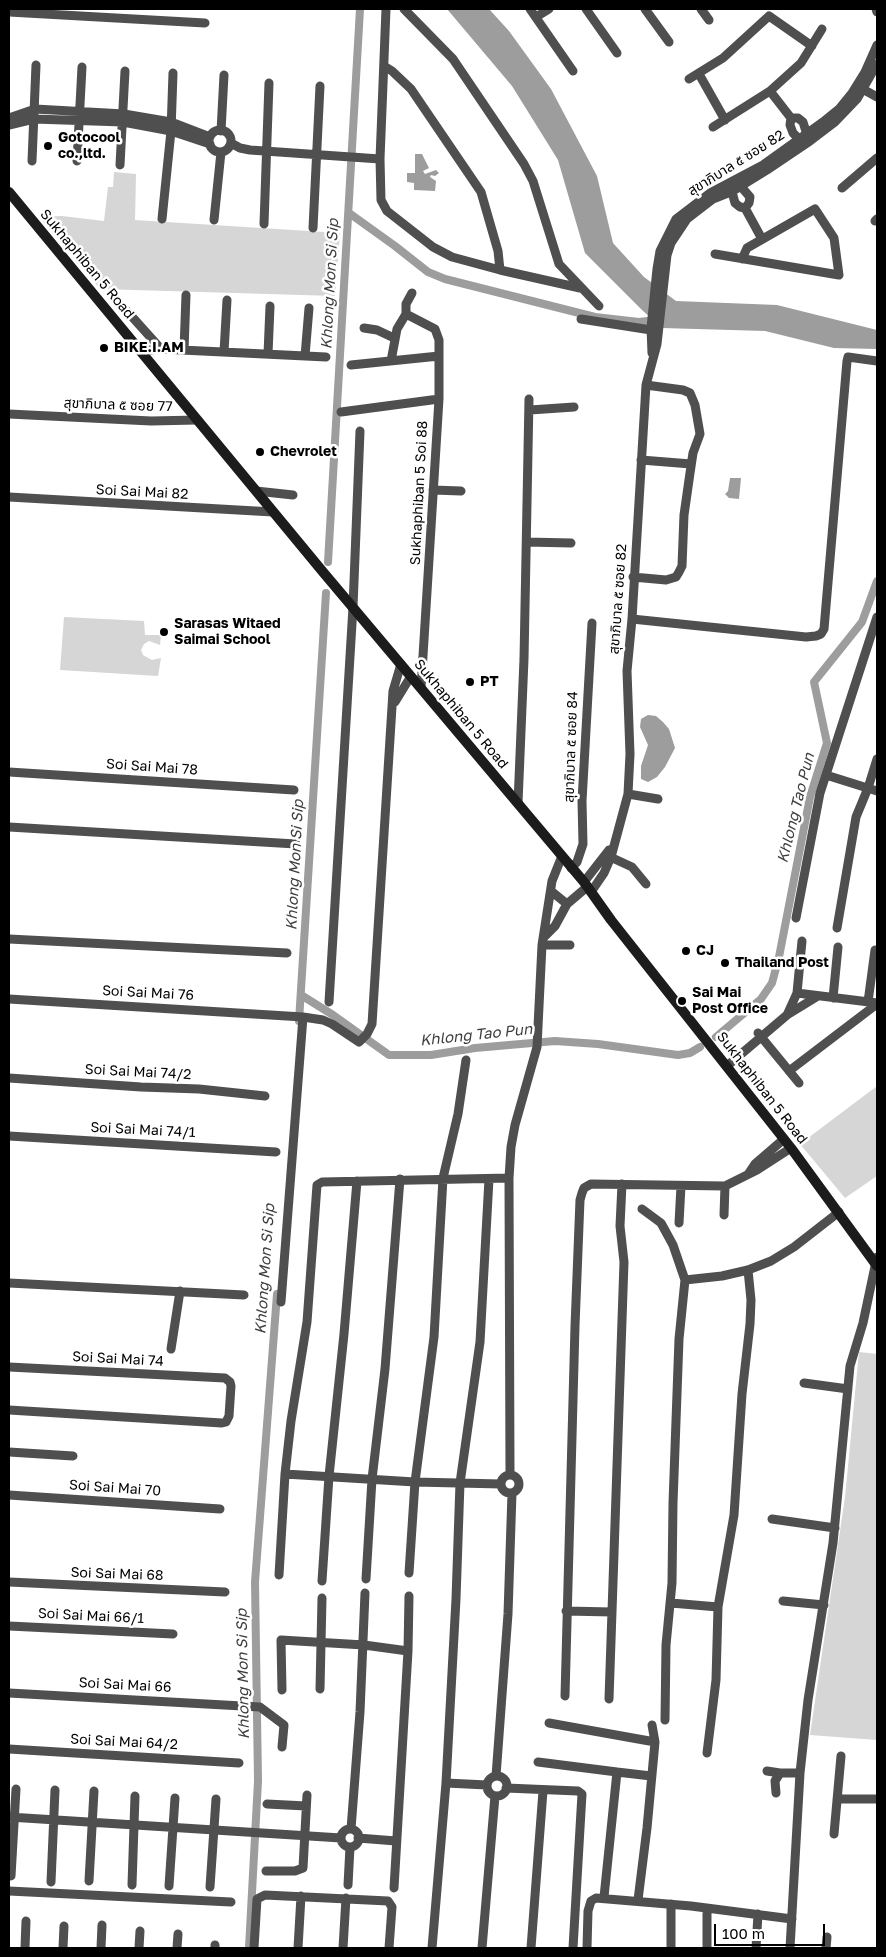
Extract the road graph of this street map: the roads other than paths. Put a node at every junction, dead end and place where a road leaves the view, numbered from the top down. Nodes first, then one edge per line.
1 (386, 9) edge
2 (404, 9) edge
3 (530, 9) edge
4 (549, 9) edge
5 (586, 9) edge
6 (645, 9) edge
7 (701, 9) edge
8 (9, 12) edge
9 (772, 13) edge
10 (536, 17) junction
11 (709, 20) dead end
12 (205, 22) dead end
13 (822, 29) dead end
14 (669, 42) dead end
15 (812, 46) junction
16 (877, 46) edge
17 (618, 53) dead end
18 (877, 64) edge
19 (36, 65) dead end
20 (384, 66) junction
21 (82, 67) dead end
22 (573, 71) dead end
23 (125, 72) dead end
24 (173, 73) dead end
25 (700, 74) junction
26 (224, 76) dead end
27 (871, 77) edge
28 (689, 79) dead end
29 (269, 83) dead end
30 (320, 86) dead end
31 (860, 87) junction
32 (770, 90) junction
33 (877, 97) edge
34 (35, 109) junction
35 (80, 115) junction
36 (9, 118) edge
37 (123, 118) junction
38 (34, 119) junction
39 (725, 120) junction
40 (9, 125) edge
41 (171, 127) junction
42 (713, 127) dead end
43 (221, 130) junction
44 (210, 140) junction
45 (805, 140) junction
46 (231, 143) junction
47 (221, 152) junction
48 (266, 152) junction
49 (317, 155) junction
50 (877, 158) edge
51 (380, 159) junction
52 (32, 161) dead end
53 (77, 161) dead end
54 (120, 165) dead end
55 (734, 185) junction
56 (842, 188) dead end
57 (9, 192) edge
58 (745, 208) junction
59 (162, 220) dead end
60 (214, 220) dead end
61 (264, 224) dead end
62 (313, 228) dead end
63 (762, 239) junction
64 (715, 254) dead end
65 (742, 259) junction
66 (560, 264) junction
67 (500, 270) junction
68 (552, 280) junction
69 (580, 288) junction
70 (412, 293) dead end
71 (186, 295) dead end
72 (227, 300) dead end
73 (270, 306) dead end
74 (598, 306) dead end
75 (308, 308) dead end
76 (126, 310) dead end
77 (406, 314) junction
78 (581, 319) dead end
79 (364, 328) dead end
80 (654, 329) junction
81 (394, 338) junction
82 (161, 349) junction
83 (184, 350) junction
84 (140, 351) junction
85 (224, 352) junction
86 (268, 354) junction
87 (305, 356) junction
88 (439, 356) junction
89 (326, 357) dead end
90 (391, 361) junction
91 (877, 361) edge
92 (351, 365) dead end
93 (646, 386) junction
94 (439, 399) junction
95 (529, 399) dead end
96 (574, 407) dead end
97 (530, 410) junction
98 (341, 412) dead end
99 (9, 414) edge
100 (197, 420) junction
101 (360, 431) dead end
102 (641, 460) junction
103 (691, 464) junction
104 (433, 490) junction
105 (256, 491) junction
106 (461, 491) dead end
107 (293, 495) dead end
108 (9, 498) edge
109 (274, 512) junction
110 (527, 542) junction
111 (571, 543) dead end
112 (633, 577) junction
113 (354, 607) junction
114 (877, 618) edge
115 (632, 619) junction
116 (592, 624) dead end
117 (875, 630) edge
118 (401, 664) junction
119 (411, 676) junction
120 (421, 688) junction
121 (394, 704) junction
122 (877, 758) edge
123 (9, 772) edge
124 (826, 775) junction
125 (868, 788) junction
126 (294, 790) dead end
127 (877, 791) edge
128 (628, 794) junction
129 (658, 799) dead end
130 (518, 803) junction
131 (9, 827) edge
132 (296, 844) dead end
133 (562, 856) junction
134 (608, 856) junction
135 (571, 868) junction
136 (646, 884) dead end
137 (588, 887) junction
138 (551, 891) junction
139 (568, 904) junction
140 (796, 918) dead end
141 (837, 928) dead end
142 (9, 939) edge
143 (542, 941) junction
144 (802, 941) dead end
145 (570, 945) dead end
146 (838, 947) dead end
147 (875, 950) dead end
148 (287, 953) dead end
149 (797, 993) junction
150 (818, 996) junction
151 (833, 998) junction
152 (9, 1000) edge
153 (329, 1002) dead end
154 (874, 1003) edge
155 (787, 1015) junction
156 (301, 1017) junction
157 (762, 1034) junction
158 (466, 1060) dead end
159 (725, 1064) junction
160 (789, 1071) junction
161 (9, 1078) edge
162 (799, 1083) dead end
163 (265, 1096) dead end
164 (9, 1136) edge
165 (784, 1139) junction
166 (791, 1148) junction
167 (276, 1152) dead end
168 (749, 1173) junction
169 (443, 1178) junction
170 (509, 1178) junction
171 (400, 1179) junction
172 (489, 1179) junction
173 (357, 1180) junction
174 (622, 1184) junction
175 (681, 1186) junction
176 (725, 1186) junction
177 (642, 1209) dead end
178 (839, 1212) junction
179 (724, 1215) dead end
180 (679, 1224) dead end
181 (877, 1262) edge
182 (748, 1270) junction
183 (685, 1280) junction
184 (9, 1283) edge
185 (180, 1291) junction
186 (244, 1295) dead end
187 (281, 1302) dead end
188 (171, 1349) dead end
189 (9, 1367) edge
190 (804, 1383) dead end
191 (848, 1390) junction
192 (9, 1410) edge
193 (9, 1452) edge
194 (73, 1456) dead end
195 (286, 1474) junction
196 (510, 1474) junction
197 (329, 1476) junction
198 (372, 1479) junction
199 (415, 1482) junction
200 (460, 1483) junction
201 (501, 1484) junction
202 (512, 1493) junction
203 (9, 1495) edge
204 (220, 1509) dead end
205 (772, 1519) dead end
206 (835, 1528) junction
207 (409, 1573) dead end
208 (279, 1574) dead end
209 (366, 1579) dead end
210 (322, 1581) dead end
211 (9, 1582) edge
212 (225, 1592) dead end
213 (365, 1593) dead end
214 (409, 1596) dead end
215 (322, 1598) dead end
216 (782, 1601) dead end
217 (671, 1603) junction
218 (824, 1605) junction
219 (718, 1607) junction
220 (566, 1611) junction
221 (612, 1612) junction
222 (9, 1626) edge
223 (173, 1634) dead end
224 (321, 1643) junction
225 (364, 1645) junction
226 (408, 1651) junction
227 (320, 1689) dead end
228 (282, 1690) dead end
229 (9, 1693) edge
230 (565, 1696) dead end
231 (609, 1699) dead end
232 (665, 1720) dead end
233 (548, 1723) dead end
234 (652, 1725) dead end
235 (655, 1742) junction
236 (282, 1747) dead end
237 (9, 1749) edge
238 (707, 1753) dead end
239 (841, 1756) dead end
240 (538, 1762) dead end
241 (239, 1763) dead end
242 (767, 1771) dead end
243 (617, 1772) junction
244 (780, 1772) junction
245 (800, 1773) junction
246 (496, 1776) junction
247 (652, 1776) junction
248 (446, 1782) junction
249 (487, 1785) junction
250 (506, 1788) junction
251 (16, 1789) dead end
252 (55, 1790) dead end
253 (543, 1790) junction
254 (94, 1791) dead end
255 (776, 1793) dead end
256 (307, 1795) dead end
257 (135, 1796) dead end
258 (495, 1796) junction
259 (175, 1798) dead end
260 (216, 1799) dead end
261 (837, 1799) junction
262 (877, 1799) edge
263 (267, 1804) dead end
264 (306, 1806) junction
265 (11, 1817) edge
266 (54, 1820) junction
267 (92, 1823) junction
268 (134, 1826) junction
269 (173, 1828) junction
270 (351, 1829) junction
271 (214, 1831) junction
272 (834, 1834) dead end
273 (306, 1836) junction
274 (341, 1838) junction
275 (358, 1838) junction
276 (396, 1841) junction
277 (350, 1847) junction
278 (266, 1870) dead end
279 (11, 1876) dead end
280 (89, 1881) dead end
281 (51, 1882) dead end
282 (132, 1885) dead end
283 (348, 1885) dead end
284 (169, 1886) dead end
285 (210, 1887) dead end
286 (394, 1888) dead end
287 (9, 1891) edge
288 (301, 1896) junction
289 (346, 1898) junction
290 (604, 1898) junction
291 (638, 1900) junction
292 (231, 1902) dead end
293 (671, 1904) junction
294 (707, 1908) junction
295 (758, 1914) junction
296 (792, 1919) junction
297 (26, 1922) dead end
298 (102, 1925) dead end
299 (64, 1926) dead end
300 (140, 1931) dead end
301 (178, 1934) dead end
302 (826, 1938) dead end
303 (25, 1948) edge
304 (63, 1948) edge
305 (101, 1948) edge
306 (139, 1948) edge
307 (177, 1948) edge
308 (254, 1948) edge
309 (298, 1948) edge
310 (343, 1948) edge
311 (389, 1948) edge
312 (432, 1948) edge
313 (482, 1948) edge
314 (531, 1948) edge
315 (573, 1948) edge
316 (587, 1948) edge
317 (671, 1948) edge
318 (707, 1948) edge
319 (756, 1948) edge
320 (790, 1948) edge
321 (826, 1948) edge

1 - 20 street
2 - 66 street
3 - 10 street
4 - 10 street
5 - 17 street
6 - 14 street
7 - 11 street
8 - 12 street
9 - 15 street
9 - 25 street
10 - 22 street
13 - 15 street
15 - 32 street
16 - 27 street, สุขาภิบาล ๕ ซอย 82
18 - 27 street, สุขาภิบาล ๕ ซอย 82
19 - 34 street
20 - 51 street
20 - 67 street
21 - 35 street
23 - 37 street
24 - 41 street
25 - 28 street
25 - 39 street
26 - 43 street
27 - 31 street, สุขาภิบาล ๕ ซอย 82
29 - 48 street
30 - 49 street
31 - 33 street
31 - 45 street, สุขาภิบาล ๕ ซอย 82
32 - 39 street
32 - 45 street
34 - 35 street
34 - 36 street
34 - 38 street
35 - 37 street
35 - 38 street
35 - 53 street
37 - 41 street
37 - 54 street
38 - 40 street
38 - 52 street
39 - 42 street
41 - 44 street
41 - 59 street
43 - 44 street
43 - 46 street
44 - 47 street
45 - 55 street, สุขาภิบาล ๕ ซอย 82
46 - 47 street
46 - 48 street
47 - 60 street
48 - 49 street
48 - 61 street
49 - 51 street
49 - 62 street
50 - 56 street
51 - 67 street
55 - 58 street
55 - 58 street
55 - 80 street, สุขาภิบาล ๕ ซอย 82
57 - 84 main road, Sukhaphiban 5 Road
58 - 63 street
63 - 65 street
63 - 65 street
64 - 65 street
66 - 68 street
66 - 69 street
67 - 68 street
68 - 69 street
69 - 74 street
70 - 77 street
71 - 83 street
72 - 85 street
73 - 86 street
75 - 87 street
76 - 82 street
77 - 81 street
77 - 88 street
78 - 80 street
79 - 81 street
80 - 93 street, สุขาภิบาล ๕ ซอย 82
81 - 90 street
82 - 83 street
82 - 84 street
83 - 85 street
84 - 100 main road, Sukhaphiban 5 Road
85 - 86 street
86 - 87 street
87 - 89 street
88 - 90 street
88 - 94 street
90 - 92 street
91 - 115 street
93 - 102 street, สุขาภิบาล ๕ ซอย 82
93 - 103 street
94 - 98 street, Sukhaphiban 5 Soi 88
94 - 104 street, Sukhaphiban 5 Soi 88
95 - 97 street
96 - 97 street
97 - 110 street
99 - 100 street, สุขาภิบาล ๕ ซอย 77
100 - 105 main road, Sukhaphiban 5 Road
101 - 113 street
102 - 103 street
102 - 112 street, สุขาภิบาล ๕ ซอย 82
103 - 112 street
104 - 106 street
104 - 120 street, Sukhaphiban 5 Soi 88
105 - 107 street
105 - 109 main road, Sukhaphiban 5 Road
108 - 109 street, Soi Sai Mai 82
109 - 113 main road, Sukhaphiban 5 Road
110 - 111 street
110 - 130 street
112 - 115 street, สุขาภิบาล ๕ ซอย 82
113 - 118 main road, Sukhaphiban 5 Road
113 - 153 street
114 - 117 street
115 - 128 street, สุขาภิบาล ๕ ซอย 82
116 - 135 street, สุขาภิบาล ๕ ซอย 84
117 - 124 street
118 - 119 main road, Sukhaphiban 5 Road
118 - 121 street
119 - 120 main road, Sukhaphiban 5 Road
119 - 121 street
120 - 130 main road, Sukhaphiban 5 Road
121 - 156 street, Soi Sai Mai 76
122 - 125 street
123 - 126 street, Soi Sai Mai 78
124 - 125 street
124 - 140 street
125 - 127 street
125 - 141 street
128 - 129 street
128 - 134 street, สุขาภิบาล ๕ ซอย 82
130 - 133 main road, Sukhaphiban 5 Road
131 - 132 street
133 - 135 main road, Sukhaphiban 5 Road
133 - 138 street
134 - 136 street
134 - 137 street, สุขาภิบาล ๕ ซอย 82
135 - 137 main road, Sukhaphiban 5 Road
137 - 139 street, สุขาภิบาล ๕ ซอย 82
137 - 159 main road, Sukhaphiban 5 Road
138 - 139 street
138 - 143 street
139 - 143 street, สุขาภิบาล ๕ ซอย 82
142 - 148 street
143 - 145 street
143 - 170 street
144 - 149 street
146 - 151 street
147 - 154 street
149 - 150 street
149 - 155 street
150 - 151 street
150 - 155 street
151 - 154 street
152 - 156 street, Soi Sai Mai 76
154 - 160 street
155 - 157 street
156 - 187 street
157 - 159 street
157 - 160 street
158 - 169 street
159 - 165 main road, Sukhaphiban 5 Road
160 - 162 street
161 - 163 street, Soi Sai Mai 74/2
164 - 167 street, Soi Sai Mai 74/1
165 - 166 main road, Sukhaphiban 5 Road
165 - 168 street
166 - 168 street
166 - 178 main road, Sukhaphiban 5 Road
168 - 176 street
169 - 171 street
169 - 172 street
169 - 199 street
170 - 172 street
170 - 196 street
171 - 173 street
171 - 198 street
172 - 200 street
173 - 195 street
173 - 197 street
174 - 175 street
174 - 220 street
174 - 221 street
175 - 176 street
175 - 180 street
176 - 179 street
177 - 183 street
178 - 181 main road, Sukhaphiban 5 Road
178 - 182 street
181 - 191 street
182 - 183 street
182 - 219 street
183 - 217 street
184 - 185 street
185 - 186 street
185 - 188 street
189 - 192 street, Soi Sai Mai 74
190 - 191 street
191 - 206 street
193 - 194 street
195 - 197 street
195 - 208 street
196 - 201 street
196 - 202 street
197 - 198 street
197 - 210 street
198 - 199 street
198 - 209 street
199 - 200 street
199 - 207 street
200 - 201 street
200 - 248 street
201 - 202 street
202 - 246 street
203 - 204 street, Soi Sai Mai 70
205 - 206 street
206 - 218 street
211 - 212 street, Soi Sai Mai 68
213 - 225 street
214 - 226 street
215 - 224 street
216 - 218 street
217 - 219 street
217 - 232 street
218 - 245 street
219 - 238 street
220 - 221 street
220 - 230 street
221 - 231 street
222 - 223 street, Soi Sai Mai 66/1
224 - 225 street
224 - 227 street
224 - 228 street
225 - 226 street
225 - 270 street
226 - 276 street
229 - 236 street, Soi Sai Mai 66
233 - 235 street
234 - 235 street
235 - 247 street
237 - 241 street, Soi Sai Mai 64/2
239 - 261 street
240 - 243 street
242 - 244 street
243 - 247 street
243 - 290 street
244 - 245 street
244 - 255 street
245 - 296 street
246 - 249 street
246 - 250 street
247 - 291 street
248 - 249 street
248 - 312 street
249 - 258 street
250 - 253 street
250 - 258 street
251 - 265 street
252 - 266 street
253 - 314 street
253 - 315 street
254 - 267 street
256 - 264 street
257 - 268 street
258 - 313 street
259 - 269 street
260 - 271 street
261 - 262 street
261 - 272 street
263 - 264 street
264 - 273 street
265 - 266 street
265 - 279 street
266 - 267 street
266 - 281 street
267 - 268 street
267 - 280 street
268 - 269 street
268 - 282 street
269 - 271 street
269 - 284 street
270 - 274 street
270 - 275 street
271 - 273 street
271 - 285 street
273 - 274 street
273 - 278 street
274 - 277 street
275 - 276 street
275 - 277 street
276 - 286 street
277 - 283 street
287 - 292 street
288 - 289 street
288 - 308 street
288 - 309 street
289 - 310 street
289 - 311 street
290 - 291 street
290 - 316 street
291 - 293 street
293 - 294 street
293 - 317 street
294 - 295 street
294 - 318 street
295 - 296 street
295 - 319 street
296 - 320 street
297 - 303 street
298 - 305 street
299 - 304 street
300 - 306 street
301 - 307 street
302 - 321 street

